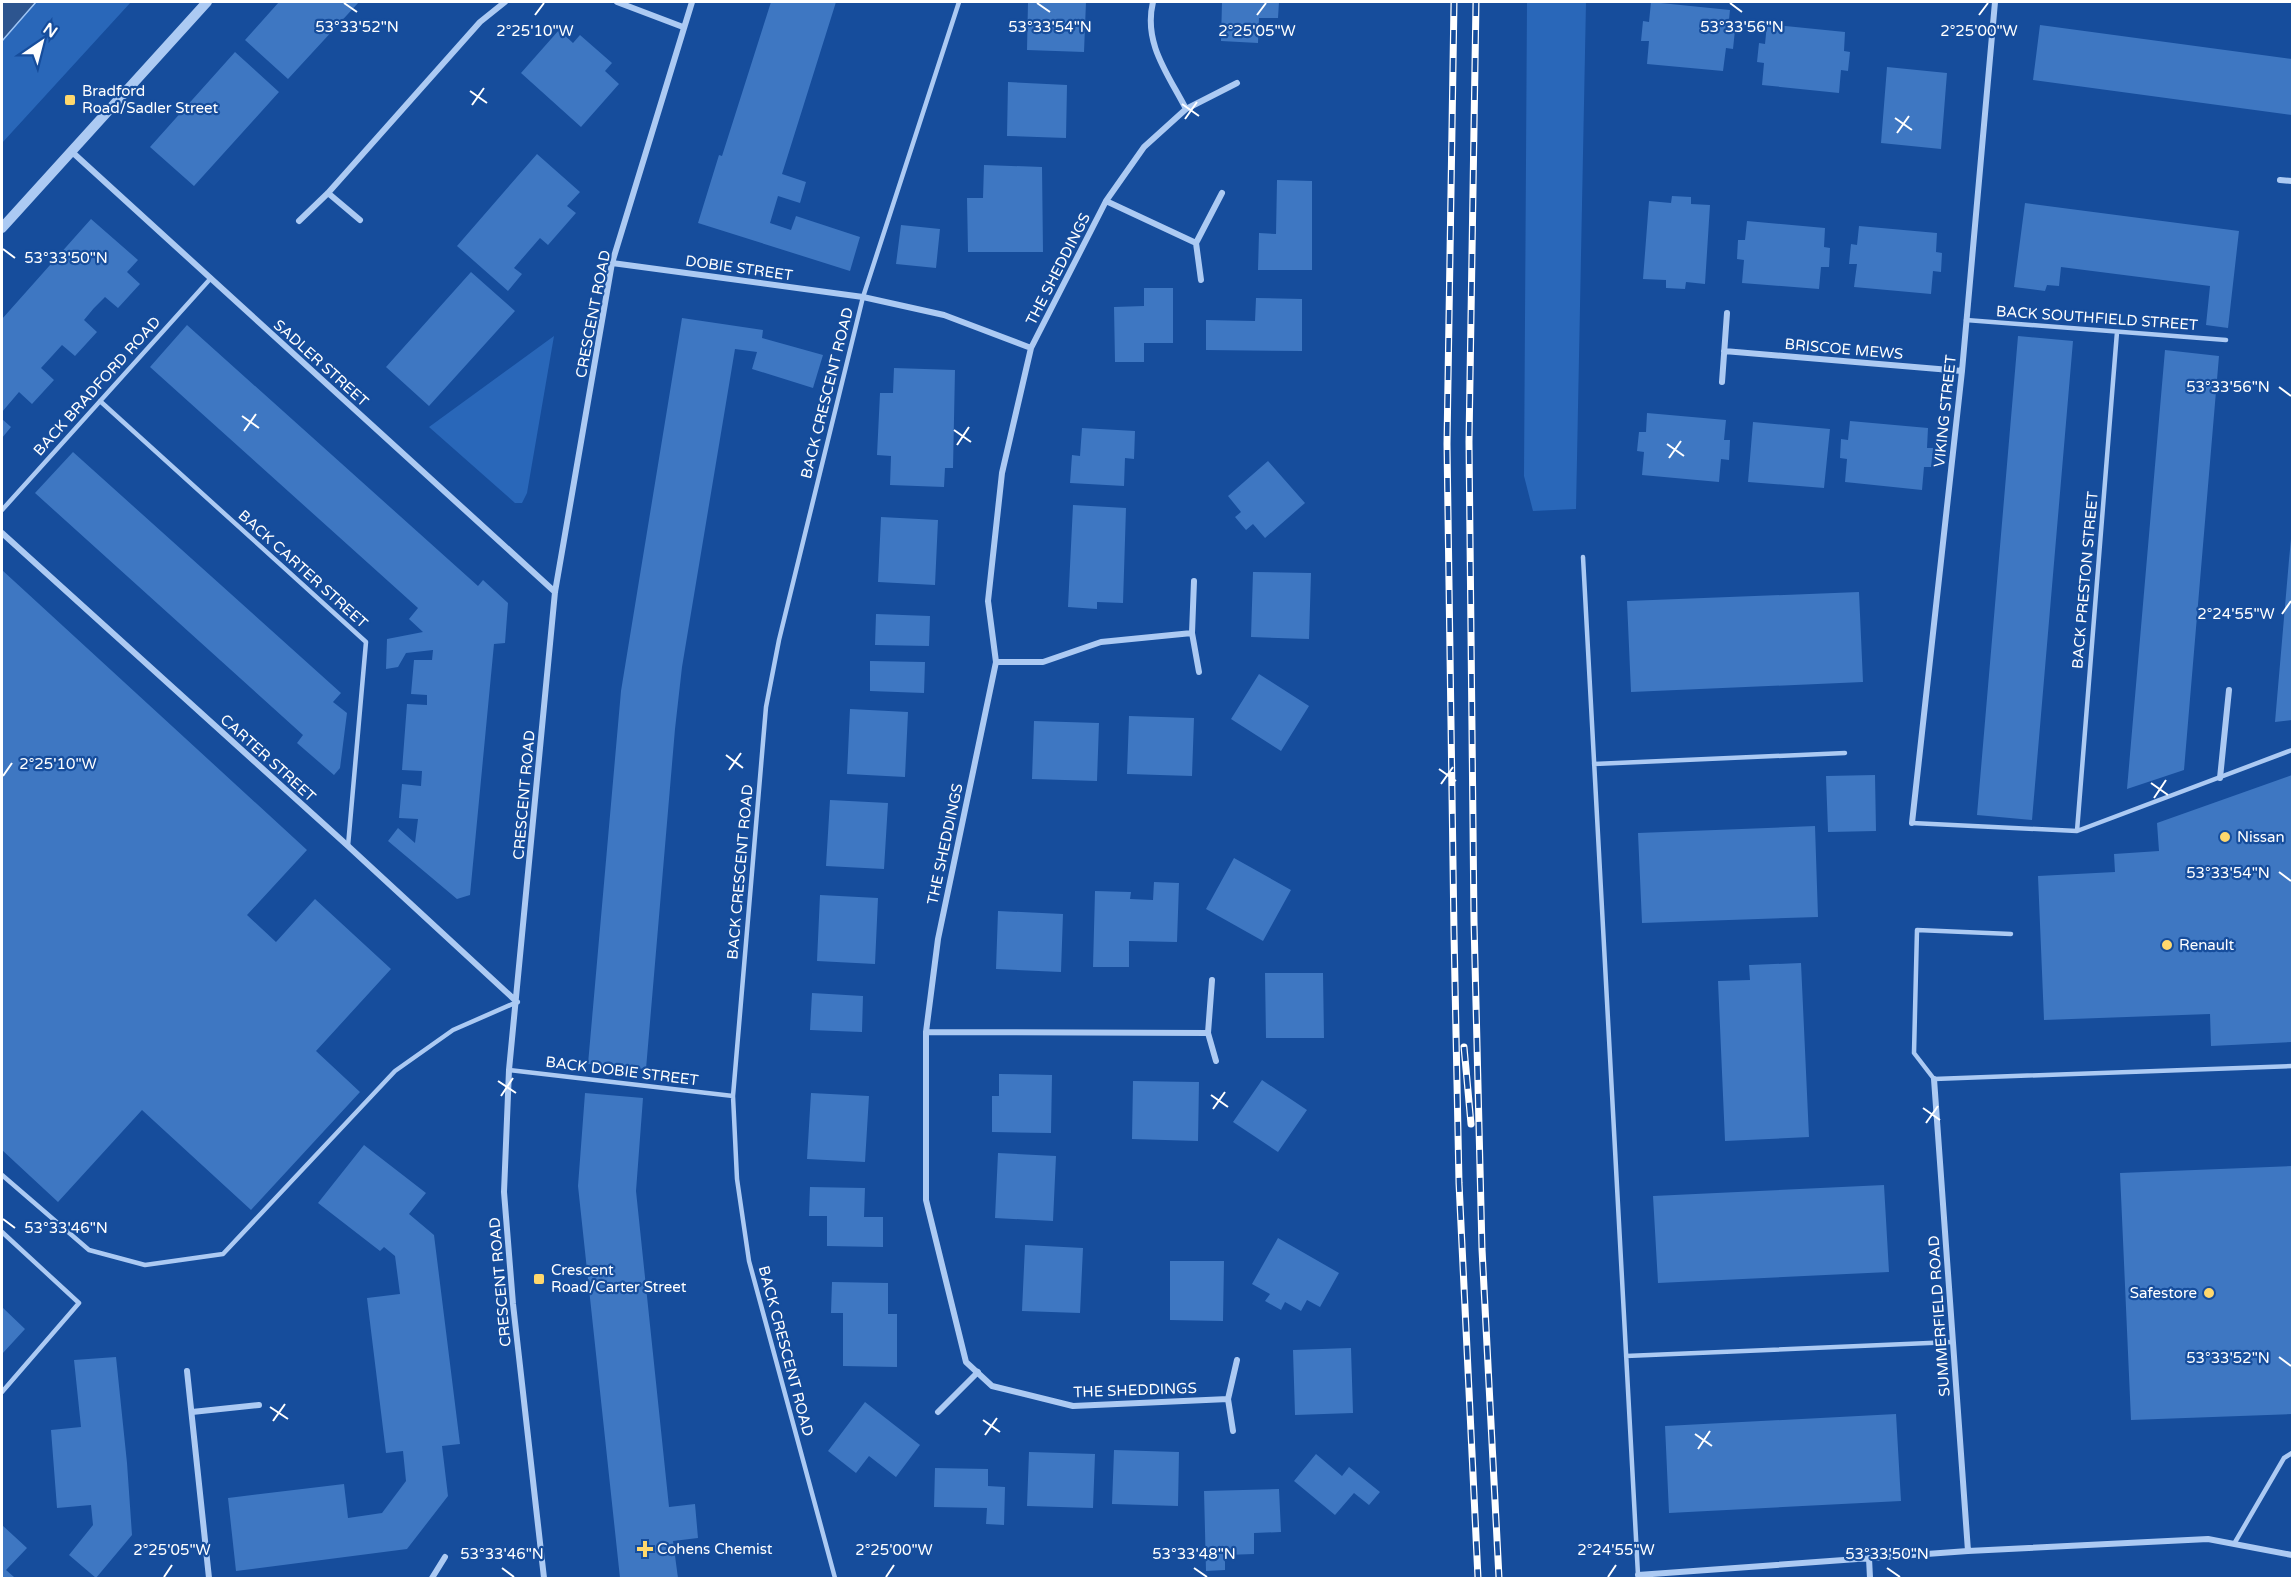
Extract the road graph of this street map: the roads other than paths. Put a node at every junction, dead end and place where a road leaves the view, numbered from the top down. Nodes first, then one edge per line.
1 (207, 2) edge
2 (505, 2) edge
3 (617, 2) edge
4 (692, 2) edge
5 (959, 2) edge
6 (1153, 2) edge
7 (1995, 2) edge
8 (683, 27) junction
9 (1237, 83) dead end
10 (1186, 109) junction
11 (71, 151) junction
12 (2280, 180) dead end
13 (2292, 181) edge
14 (328, 193) junction
15 (1222, 193) dead end
16 (1106, 201) junction
17 (360, 220) dead end
18 (299, 221) dead end
19 (2, 228) edge
20 (1196, 243) junction
21 (612, 264) junction
22 (211, 278) junction
23 (1202, 280) dead end
24 (863, 297) junction
25 (1727, 312) dead end
26 (1966, 320) junction
27 (2117, 332) junction
28 (2226, 340) dead end
29 (1031, 348) junction
30 (1724, 351) junction
31 (1962, 371) junction
32 (1722, 382) dead end
33 (100, 401) junction
34 (2, 510) edge
35 (2, 533) edge
36 (1583, 557) dead end
37 (1194, 581) dead end
38 (555, 592) junction
39 (1192, 633) junction
40 (996, 662) junction
41 (1198, 672) dead end
42 (2229, 690) dead end
43 (2292, 750) edge
44 (1845, 753) dead end
45 (1594, 764) junction
46 (2220, 778) junction
47 (1912, 823) joint
48 (2077, 831) junction
49 (348, 846) junction
50 (2011, 934) dead end
51 (1212, 981) dead end
52 (517, 1002) junction
53 (926, 1032) junction
54 (1208, 1033) junction
55 (1216, 1061) dead end
56 (2292, 1066) edge
57 (509, 1070) junction
58 (1935, 1079) junction
59 (733, 1096) junction
60 (2, 1175) edge
61 (2, 1232) edge
62 (1952, 1342) junction
63 (1626, 1356) junction
64 (1237, 1360) dead end
65 (187, 1371) dead end
66 (978, 1372) junction
67 (2, 1392) edge
68 (1228, 1399) junction
69 (259, 1405) dead end
70 (192, 1412) junction
71 (938, 1412) dead end
72 (1233, 1431) dead end
73 (2292, 1453) edge
74 (2234, 1544) junction
75 (1968, 1551) junction
76 (2292, 1554) edge
77 (445, 1557) dead end
78 (1869, 1558) junction
79 (1638, 1575) joint
80 (209, 1578) edge
81 (432, 1578) edge
82 (544, 1578) edge
83 (835, 1578) edge
84 (1870, 1578) edge

1 - 11 street
2 - 14 street
3 - 8 street
4 - 8 street, CRESCENT ROAD
5 - 24 lane, BACK CRESCENT ROAD
6 - 10 street
7 - 26 street, VIKING STREET
8 - 21 street, CRESCENT ROAD
9 - 10 street, THE SHEDDINGS
10 - 16 street, THE SHEDDINGS
11 - 19 street
11 - 22 street, SADLER STREET
12 - 13 street
14 - 17 street
14 - 18 street
15 - 20 street
16 - 20 street, THE SHEDDINGS
16 - 29 street, THE SHEDDINGS
20 - 23 street
21 - 24 street, DOBIE STREET
21 - 38 street, CRESCENT ROAD
22 - 33 lane, BACK BRADFORD ROAD
22 - 38 street, SADLER STREET
24 - 29 street, THE SHEDDINGS
24 - 59 lane, BACK CRESCENT ROAD
25 - 30 street
26 - 27 lane, BACK SOUTHFIELD STREET
26 - 31 street, VIKING STREET
27 - 28 lane, BACK SOUTHFIELD STREET
27 - 48 lane, BACK PRESTON STREET
29 - 40 street, THE SHEDDINGS
30 - 31 street, BRISCOE MEWS
30 - 32 street
31 - 47 street, VIKING STREET
33 - 34 lane, BACK BRADFORD ROAD
33 - 49 lane, BACK CARTER STREET
35 - 49 street, CARTER STREET
36 - 45 lane
37 - 39 street
38 - 52 street, CRESCENT ROAD
39 - 40 street
39 - 41 street
40 - 53 street, THE SHEDDINGS
42 - 46 street
43 - 46 lane
44 - 45 lane
45 - 63 lane
46 - 48 lane
47 - 48 lane
49 - 52 street, CARTER STREET
50 - 58 lane
51 - 54 street
52 - 57 street, CRESCENT ROAD
52 - 60 lane
53 - 54 street
53 - 66 street, THE SHEDDINGS
54 - 55 street
56 - 58 lane
57 - 59 lane, BACK DOBIE STREET
57 - 82 street, CRESCENT ROAD
58 - 62 street, SUMMERFIELD ROAD
59 - 83 lane, BACK CRESCENT ROAD
61 - 67 lane
62 - 63 lane
62 - 75 street, SUMMERFIELD ROAD
63 - 79 lane
64 - 68 street
65 - 70 street
66 - 68 street, THE SHEDDINGS
66 - 71 street
68 - 72 street
69 - 70 street
70 - 80 street
73 - 74 lane
74 - 75 street
74 - 76 street
75 - 78 street
77 - 81 street
78 - 79 street
78 - 84 street

